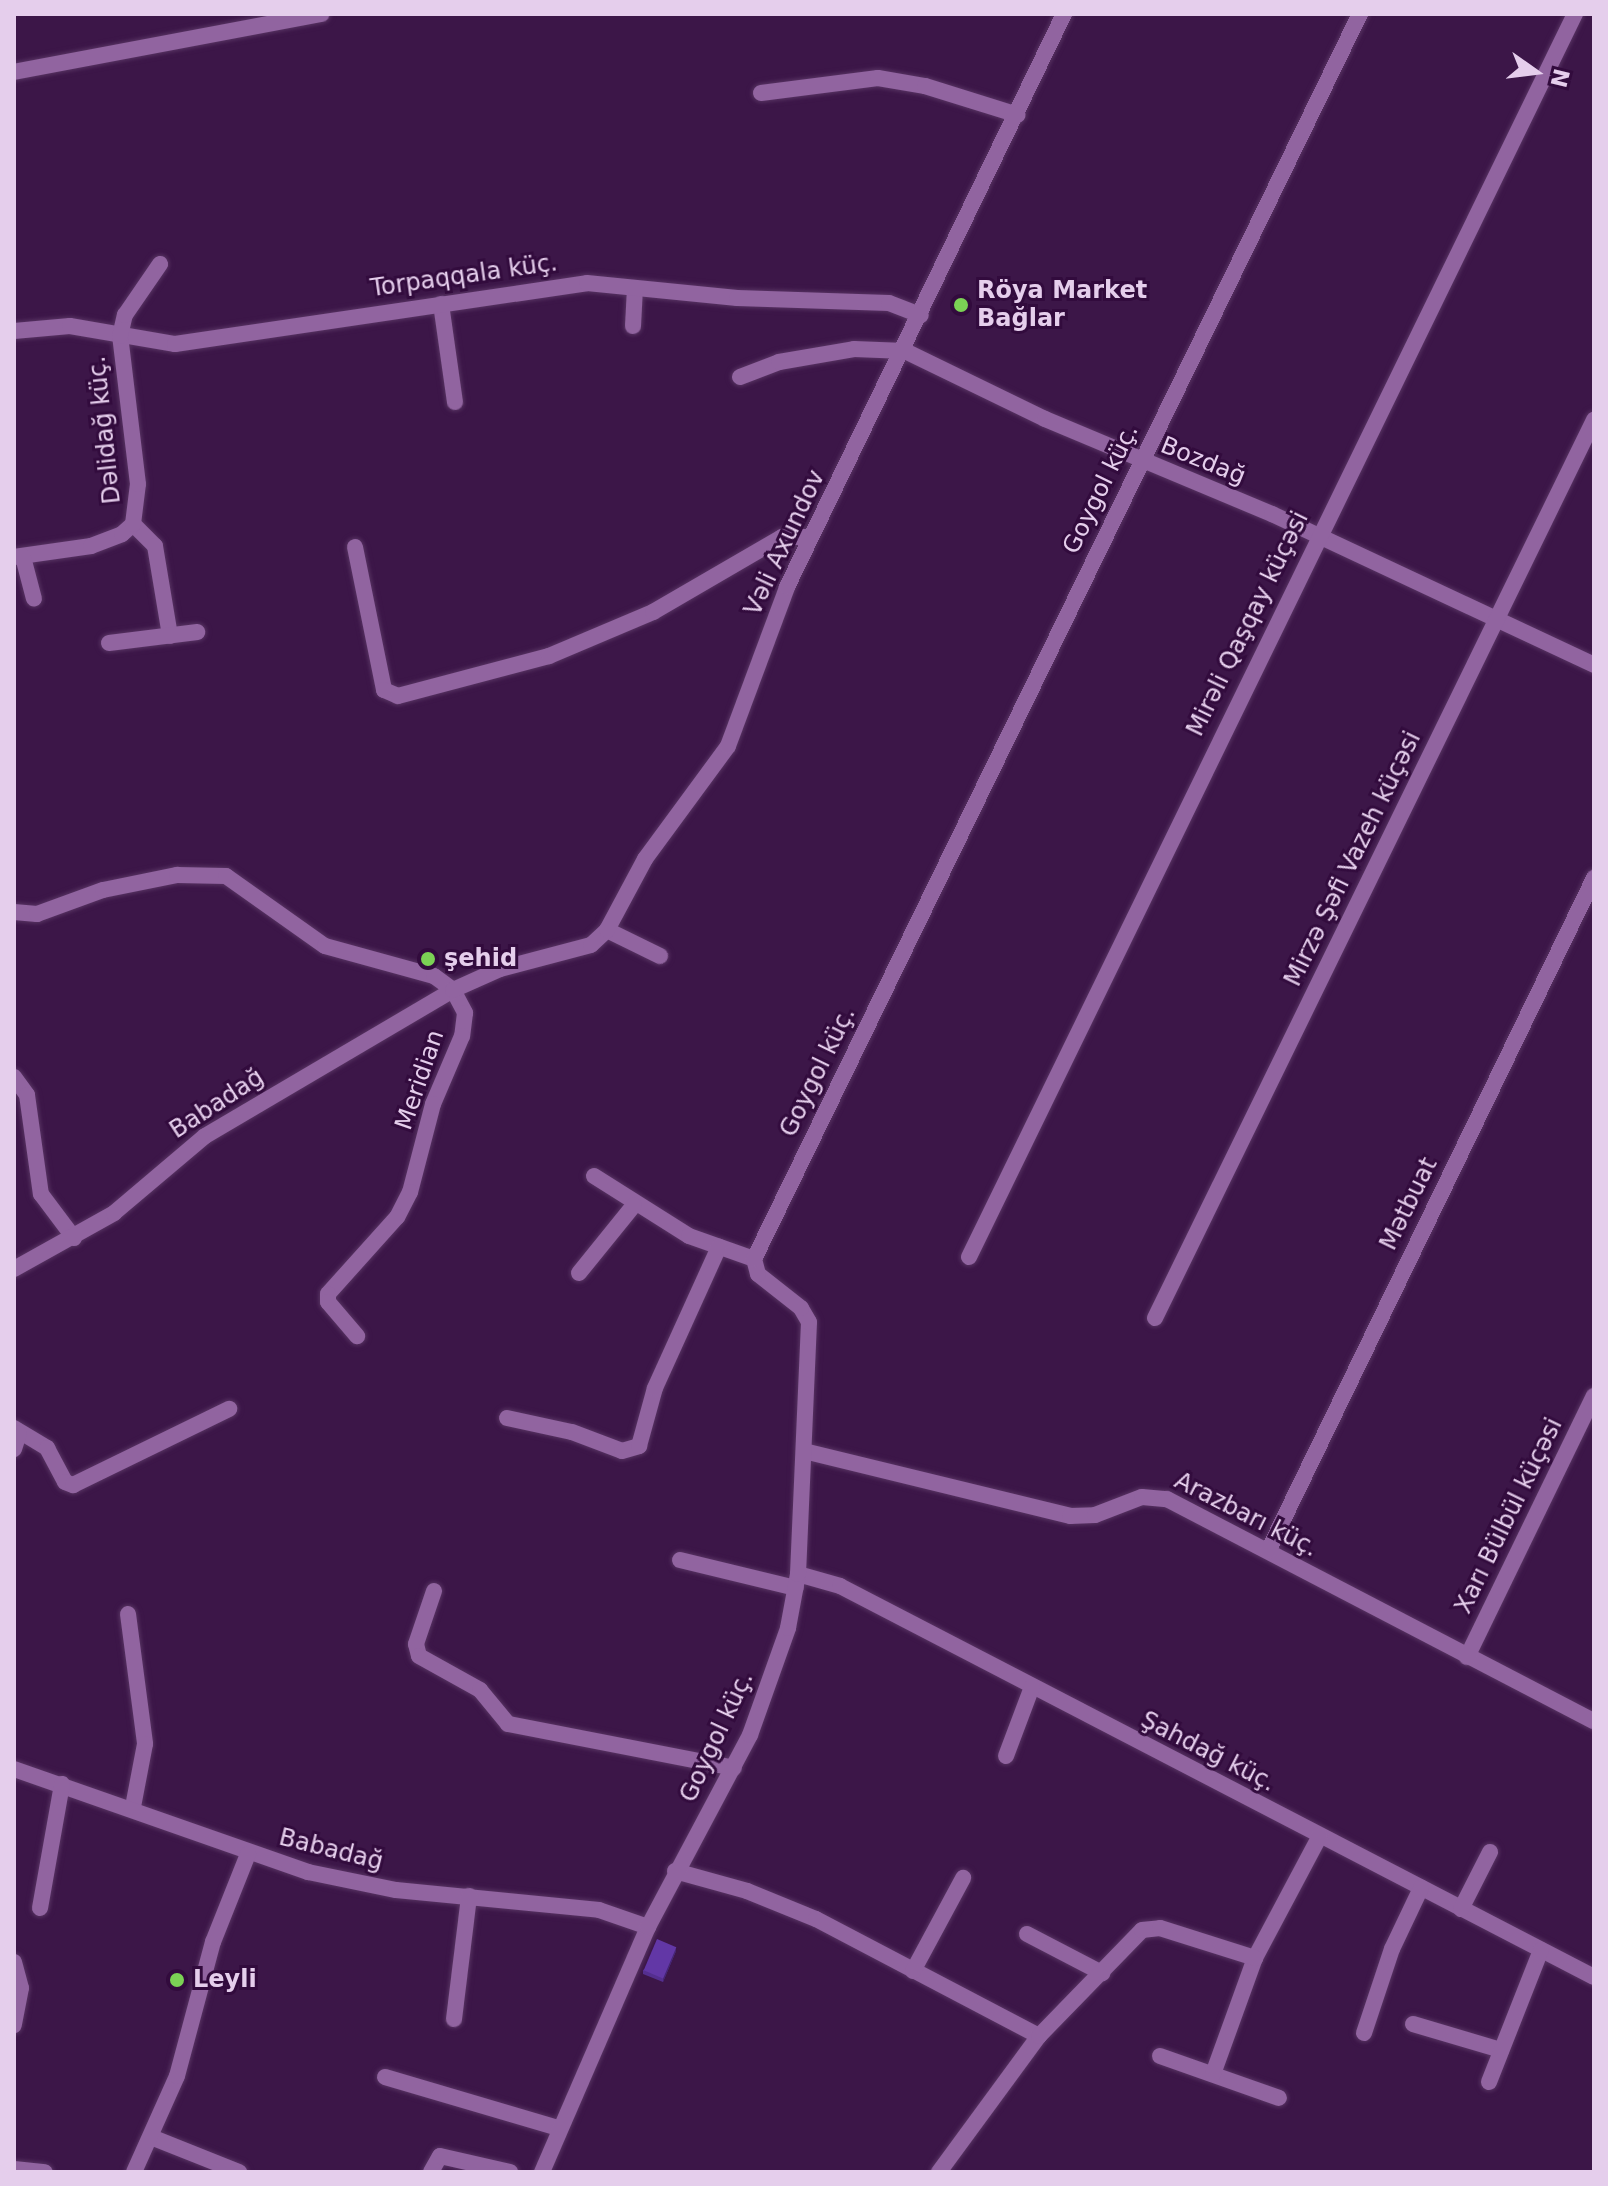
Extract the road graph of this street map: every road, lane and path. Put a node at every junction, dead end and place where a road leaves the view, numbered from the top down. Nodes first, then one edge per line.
1 (322, 14) edge
2 (1064, 14) edge
3 (1360, 14) edge
4 (1575, 14) edge
5 (14, 72) edge
6 (761, 93) dead end
7 (1018, 115) junction
8 (160, 264) dead end
9 (635, 288) junction
10 (441, 304) junction
11 (921, 315) junction
12 (633, 326) dead end
13 (14, 331) edge
14 (120, 336) junction
15 (905, 351) junction
16 (740, 377) dead end
17 (455, 402) dead end
18 (1594, 420) edge
19 (1141, 462) junction
20 (133, 524) junction
21 (1318, 535) junction
22 (810, 537) junction
23 (355, 547) dead end
24 (19, 557) edge
25 (34, 599) dead end
26 (1497, 620) junction
27 (197, 632) dead end
28 (170, 636) junction
29 (109, 643) dead end
30 (1594, 665) edge
31 (1594, 878) edge
32 (14, 912) edge
33 (607, 930) junction
34 (660, 956) dead end
35 (453, 990) junction
36 (14, 1077) edge
37 (594, 1176) dead end
38 (634, 1205) junction
39 (74, 1238) junction
40 (719, 1247) junction
41 (969, 1257) dead end
42 (754, 1259) junction
43 (14, 1269) edge
44 (579, 1273) dead end
45 (1155, 1318) dead end
46 (357, 1336) dead end
47 (1594, 1396) edge
48 (229, 1409) dead end
49 (507, 1418) dead end
50 (16, 1437) edge
51 (804, 1451) junction
52 (1268, 1551) junction
53 (680, 1560) dead end
54 (797, 1581) junction
55 (434, 1591) dead end
56 (128, 1614) dead end
57 (1467, 1657) junction
58 (1032, 1687) junction
59 (1594, 1721) edge
60 (1006, 1756) dead end
61 (734, 1768) junction
62 (14, 1769) edge
63 (62, 1784) junction
64 (133, 1807) junction
65 (1320, 1836) junction
66 (1490, 1852) dead end
67 (248, 1854) junction
68 (675, 1871) junction
69 (963, 1878) dead end
70 (1421, 1888) junction
71 (469, 1896) junction
72 (40, 1908) dead end
73 (1461, 1909) junction
74 (648, 1927) junction
75 (1027, 1934) dead end
76 (1541, 1950) junction
77 (1255, 1958) junction
78 (14, 1962) edge
79 (913, 1971) junction
80 (1102, 1973) junction
81 (1594, 1977) edge
82 (454, 2019) dead end
83 (1413, 2024) dead end
84 (14, 2025) edge
85 (1364, 2033) dead end
86 (1039, 2036) junction
87 (1501, 2050) junction
88 (1160, 2056) dead end
89 (1213, 2074) junction
90 (385, 2077) dead end
91 (1489, 2082) dead end
92 (1279, 2098) dead end
93 (558, 2128) junction
94 (151, 2137) junction
95 (14, 2169) edge
96 (45, 2172) edge
97 (134, 2172) edge
98 (239, 2172) edge
99 (431, 2172) edge
100 (510, 2172) edge
101 (542, 2172) edge
102 (939, 2172) edge

1 - 5 street
2 - 7 street, Vəli Axundov
3 - 19 street, Goygol küç.
4 - 21 street, Mirəli Qaşqay küçəsi
6 - 7 street
7 - 11 street, Vəli Axundov
8 - 14 street, Dəlidağ küç.
9 - 10 street, Torpaqqala küç.
9 - 11 street, Torpaqqala küç.
9 - 12 street
10 - 14 street, Torpaqqala küç.
10 - 17 street
11 - 15 street, Vəli Axundov
13 - 14 street, Torpaqqala küç.
14 - 20 street, Dəlidağ küç.
15 - 16 street, Bozdağ
15 - 19 street, Bozdağ
15 - 22 street, Vəli Axundov
18 - 26 street, Mirzə Şəfi Vazeh küçəsi
19 - 21 street, Bozdağ
19 - 42 street, Goygol küç.
20 - 24 street, Dəlidağ küç.
20 - 28 street
21 - 26 street, Bozdağ
21 - 41 street, Mirəli Qaşqay küçəsi
22 - 23 street
22 - 33 street, Vəli Axundov
24 - 25 street
26 - 30 street, Bozdağ
26 - 45 street, Mirzə Şəfi Vazeh küçəsi
27 - 28 street
28 - 29 street
31 - 52 street, Mətbuat
32 - 35 street
33 - 34 street
33 - 35 street
35 - 39 street, Babadağ
35 - 46 street, Meridian
36 - 39 street
37 - 38 street
38 - 40 street
38 - 44 street
39 - 43 street, Babadağ
40 - 42 street
40 - 49 street
42 - 51 street, Goygol küç.
47 - 57 street, Xarı Bülbül küçəsi
48 - 50 street
51 - 52 street, Arazbarı küç.
51 - 54 street, Goygol küç.
52 - 57 street, Arazbarı küç.
53 - 54 street, Şahdağ küç.
54 - 58 street, Şahdağ küç.
54 - 61 street, Goygol küç.
55 - 61 street
56 - 64 street
57 - 59 street, Arazbarı küç.
58 - 60 street
58 - 65 street, Şahdağ küç.
61 - 68 street, Goygol küç.
62 - 63 street, Babadağ
63 - 64 street, Babadağ
63 - 72 street
64 - 67 street, Babadağ
65 - 70 street, Şahdağ küç.
65 - 77 street
66 - 73 street
67 - 71 street, Babadağ
67 - 94 street
68 - 74 street, Goygol küç.
68 - 79 street
69 - 79 street
70 - 73 street, Şahdağ küç.
70 - 85 street
71 - 74 street, Babadağ
71 - 82 street
73 - 76 street, Şahdağ küç.
74 - 93 street, Goygol küç.
75 - 80 street
76 - 81 street, Şahdağ küç.
76 - 87 street
77 - 80 street
77 - 89 street
78 - 84 street
79 - 86 street
80 - 86 street
83 - 87 street
86 - 102 street
87 - 91 street
88 - 89 street
89 - 92 street
90 - 93 street
93 - 101 street, Goygol küç.
94 - 97 street
94 - 98 street
95 - 96 street
99 - 100 street

